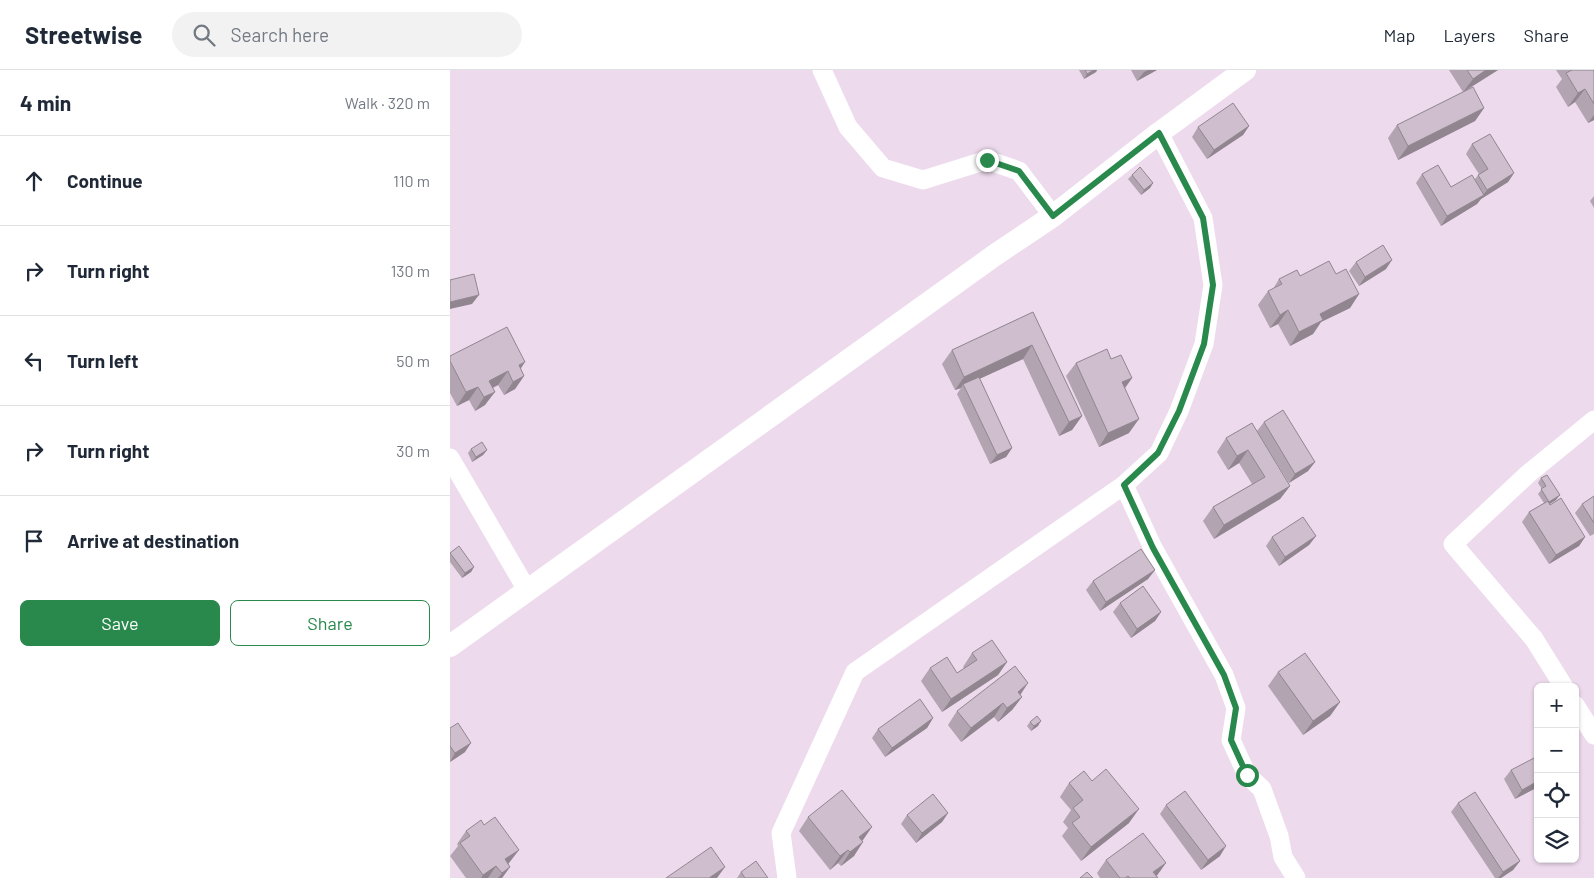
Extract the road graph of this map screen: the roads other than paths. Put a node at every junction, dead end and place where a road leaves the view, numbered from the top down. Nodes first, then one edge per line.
1 (822, 70) edge
2 (1245, 70) edge
3 (1159, 133) junction
4 (1053, 216) junction
5 (1594, 420) edge
6 (450, 458) edge
7 (1124, 485) junction
8 (527, 590) junction
9 (450, 646) edge
10 (1561, 683) edge
11 (1579, 712) edge
12 (1594, 736) edge
13 (1291, 876) edge
14 (787, 878) edge

1 - 4 street
2 - 3 street
3 - 4 street
3 - 7 street
4 - 8 street
5 - 10 street
6 - 8 street
7 - 13 street
7 - 14 street
8 - 9 street
11 - 12 street

